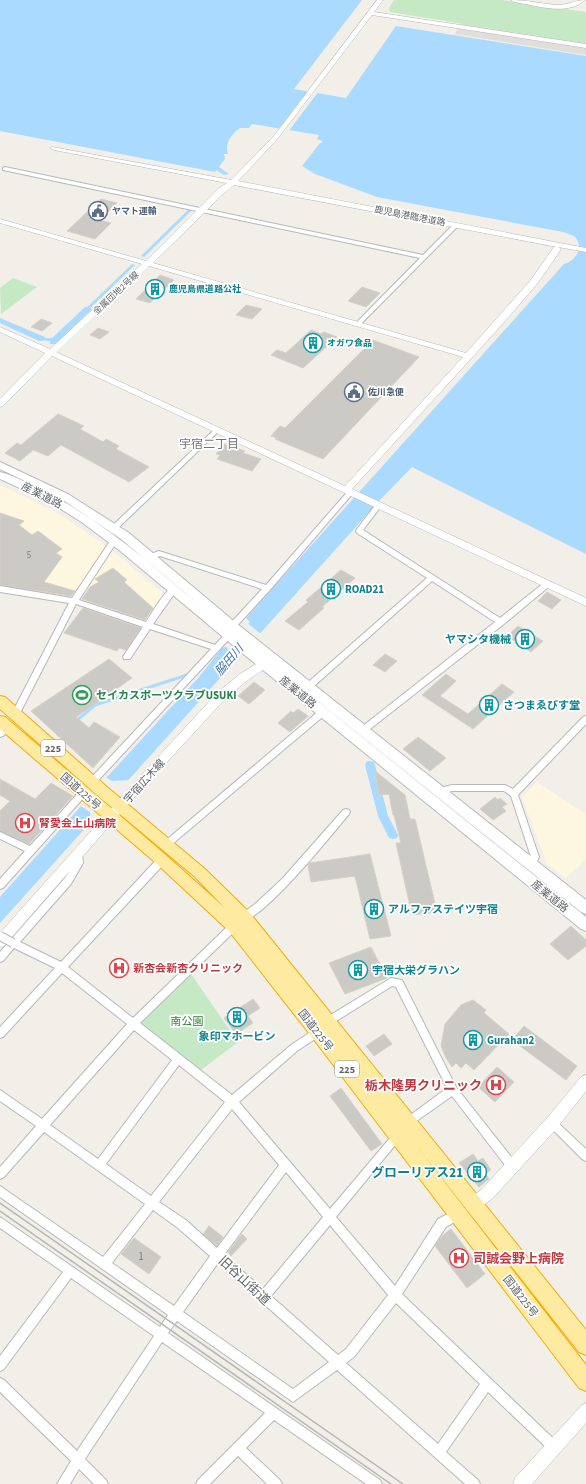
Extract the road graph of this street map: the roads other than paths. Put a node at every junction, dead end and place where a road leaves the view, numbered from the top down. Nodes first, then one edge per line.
1 (380, 0) edge
2 (514, 0) edge
3 (582, 0) edge
4 (370, 12) junction
5 (586, 46) edge
6 (54, 148) dead end
7 (5, 170) dead end
8 (233, 182) junction
9 (200, 210) junction
10 (0, 221) edge
11 (456, 225) junction
12 (555, 246) junction
13 (586, 250) edge
14 (425, 257) junction
15 (147, 264) junction
16 (358, 324) junction
17 (0, 329) edge
18 (52, 353) junction
19 (467, 356) junction
20 (0, 404) edge
21 (218, 430) junction
22 (0, 465) edge
23 (0, 475) edge
24 (351, 492) junction
25 (378, 504) junction
26 (114, 528) junction
27 (114, 540) junction
28 (151, 557) junction
29 (431, 578) junction
30 (548, 584) junction
31 (267, 588) junction
32 (0, 589) edge
33 (173, 590) junction
34 (74, 601) junction
35 (586, 602) edge
36 (501, 622) junction
37 (148, 625) junction
38 (233, 631) junction
39 (216, 648) junction
40 (127, 657) dead end
41 (268, 661) junction
42 (309, 686) junction
43 (0, 701) edge
44 (323, 712) junction
45 (15, 715) junction
46 (586, 719) edge
47 (2, 728) edge
48 (362, 731) junction
49 (90, 789) junction
50 (439, 791) junction
51 (514, 794) junction
52 (112, 809) junction
53 (346, 812) dead end
54 (0, 835) edge
55 (167, 844) junction
56 (30, 850) junction
57 (79, 854) junction
58 (162, 860) junction
59 (531, 863) junction
60 (0, 885) edge
61 (586, 908) edge
62 (239, 922) junction
63 (586, 925) edge
64 (0, 936) edge
65 (0, 942) edge
66 (13, 943) junction
67 (0, 958) edge
68 (61, 967) junction
69 (133, 1024) junction
70 (322, 1027) junction
71 (0, 1034) edge
72 (178, 1060) junction
73 (586, 1081) edge
74 (453, 1090) junction
75 (0, 1095) edge
76 (232, 1101) junction
77 (552, 1123) junction
78 (44, 1125) junction
79 (403, 1128) junction
80 (586, 1156) edge
81 (100, 1165) junction
82 (286, 1165) junction
83 (512, 1166) junction
84 (0, 1174) edge
85 (0, 1191) edge
86 (153, 1202) junction
87 (474, 1204) junction
88 (458, 1214) junction
89 (329, 1216) junction
90 (0, 1222) edge
91 (217, 1254) junction
92 (104, 1264) junction
93 (70, 1271) junction
94 (395, 1295) junction
95 (263, 1297) junction
96 (176, 1313) junction
97 (161, 1334) junction
98 (586, 1345) edge
99 (338, 1363) junction
100 (0, 1365) edge
101 (586, 1381) edge
102 (0, 1384) edge
103 (487, 1384) junction
104 (586, 1411) edge
105 (273, 1413) junction
106 (554, 1447) junction
107 (237, 1448) junction
108 (438, 1452) junction
109 (78, 1459) junction
110 (63, 1484) edge
111 (102, 1484) edge
112 (202, 1484) edge
113 (276, 1484) edge
114 (376, 1484) edge
115 (474, 1484) edge
116 (521, 1484) edge

1 - 4 street, 金属団地2号線
2 - 3 street
4 - 5 street
4 - 8 street, 金属団地2号線
6 - 8 street, 鹿児島港臨港道路
7 - 9 street
8 - 9 street, 金属団地2号線
8 - 11 street, 鹿児島港臨港道路
9 - 14 street
9 - 15 street, 金属団地2号線
10 - 15 street
11 - 12 street, 鹿児島港臨港道路
11 - 14 street
12 - 13 street, 鹿児島港臨港道路
12 - 19 street
14 - 16 street
15 - 16 street
15 - 18 street, 金属団地2号線
16 - 19 street
17 - 18 street
18 - 20 street, 金属団地2号線
18 - 21 street
19 - 24 street
21 - 24 street
21 - 26 street
22 - 26 main road, 産業道路
23 - 27 main road, 産業道路
24 - 25 street
24 - 31 street
25 - 29 street
25 - 30 street
26 - 28 main road, 産業道路
27 - 33 main road, 産業道路
27 - 34 street
28 - 31 street
28 - 38 main road, 産業道路
29 - 36 street
29 - 42 street
30 - 35 street
30 - 36 street
31 - 38 street
32 - 34 street
33 - 37 street
33 - 38 main road, 産業道路
34 - 37 street
34 - 45 street
36 - 48 street
37 - 39 street
37 - 40 street
38 - 39 street
38 - 41 main road, 産業道路
39 - 49 street
41 - 42 main road, 産業道路
41 - 44 main road, 産業道路
41 - 52 street, 宇宿広木線
42 - 48 main road, 産業道路
43 - 45 highway, 国道225号 / 225
44 - 55 street
44 - 63 main road, 産業道路
45 - 49 highway, 国道225号 / 225
46 - 51 street
47 - 49 highway, 国道225号 / 225
48 - 50 main road, 産業道路
49 - 52 highway, 国道225号 / 225
49 - 56 street
50 - 51 street
50 - 59 main road, 産業道路
51 - 59 street
52 - 55 highway, 国道225号 / 225
52 - 57 street, 宇宿広木線
52 - 58 highway, 国道225号 / 225
53 - 62 street
54 - 56 street
55 - 62 highway, 国道225号 / 225
56 - 60 street
57 - 65 street, 宇宿広木線
57 - 66 street
58 - 62 highway, 国道225号 / 225
58 - 68 street
59 - 61 main road, 産業道路
62 - 69 street
62 - 70 highway, 国道225号 / 225
64 - 66 street, bridge
66 - 67 street
66 - 68 street
68 - 69 street
68 - 71 street
69 - 72 street
69 - 78 street
70 - 74 street
70 - 76 street
70 - 79 highway, 国道225号 / 225
72 - 76 street
72 - 81 street
73 - 77 street
74 - 79 street
74 - 83 street
75 - 78 street, 旧谷山街道
76 - 82 street
76 - 86 street
77 - 80 street
77 - 83 street
78 - 81 street, 旧谷山街道
78 - 84 street
79 - 87 highway, 国道225号 / 225
79 - 88 highway, 国道225号 / 225
79 - 89 street
81 - 86 street, 旧谷山街道
82 - 89 street
82 - 91 street
83 - 87 street
85 - 92 street
86 - 91 street, 旧谷山街道
86 - 92 street
87 - 88 street
87 - 98 highway, 国道225号 / 225
88 - 94 street
88 - 101 highway, 国道225号 / 225
89 - 94 street
89 - 95 street
90 - 93 street
91 - 95 street, 旧谷山街道
91 - 96 street
92 - 96 street
93 - 97 street
93 - 100 street
94 - 99 street
94 - 103 street
95 - 99 street, 旧谷山街道
96 - 97 street
96 - 99 street
97 - 105 street
97 - 109 street
99 - 108 street, 旧谷山街道
102 - 109 street
103 - 106 street
103 - 108 street
104 - 106 street
105 - 107 street
105 - 114 street
106 - 116 street
107 - 112 street
107 - 113 street
108 - 115 street, 旧谷山街道
109 - 110 street
109 - 111 street

